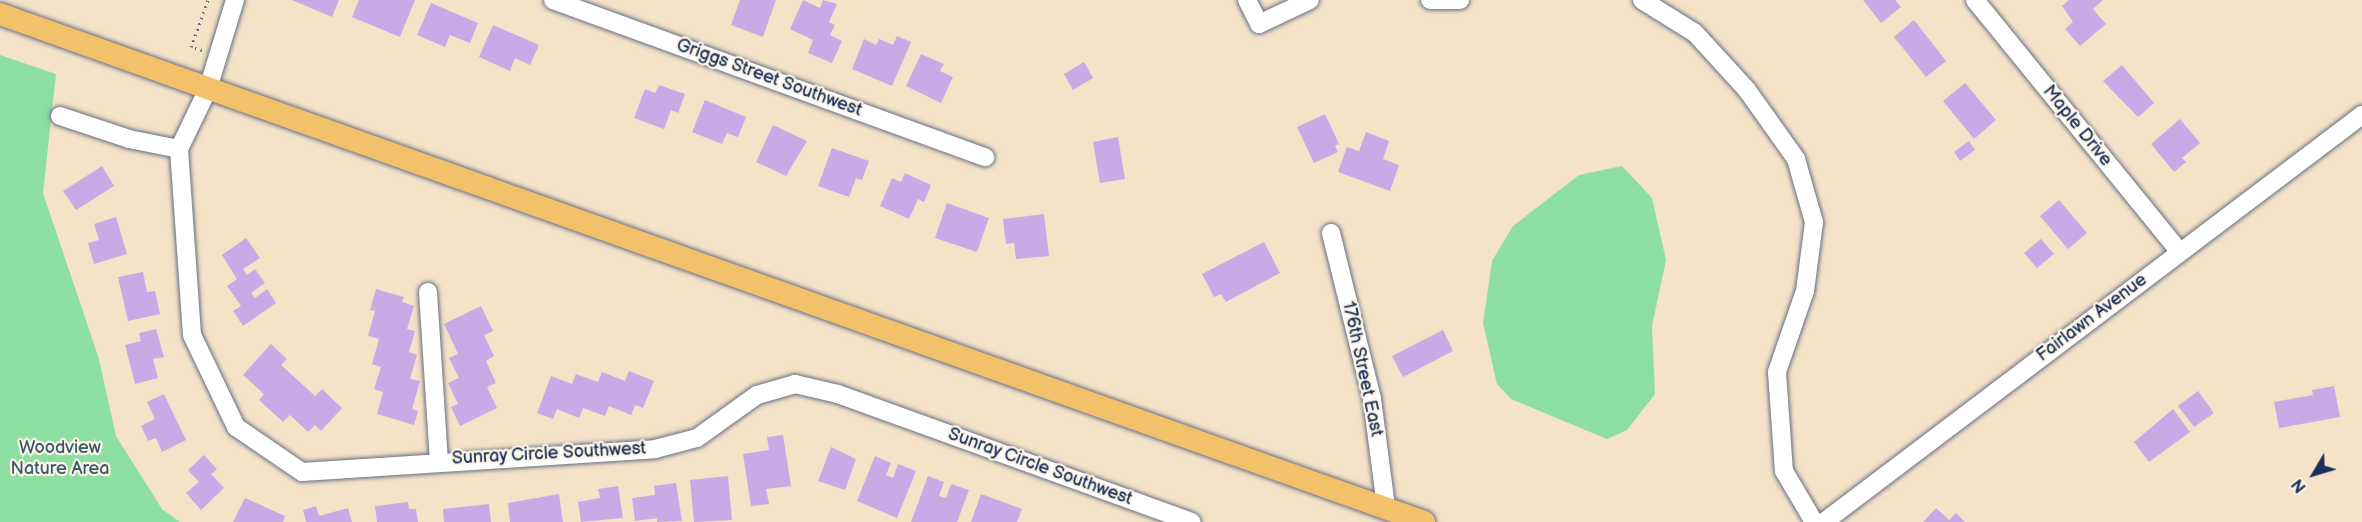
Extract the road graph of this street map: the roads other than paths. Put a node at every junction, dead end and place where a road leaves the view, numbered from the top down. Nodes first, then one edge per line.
1 (235, 0) edge
2 (553, 0) edge
3 (1247, 0) edge
4 (1310, 0) edge
5 (1430, 0) edge
6 (1460, 0) edge
7 (1642, 0) edge
8 (1975, 0) edge
9 (586, 5) edge
10 (0, 15) edge
11 (208, 89) junction
12 (2362, 115) edge
13 (60, 116) dead end
14 (179, 149) junction
15 (985, 157) dead end
16 (1331, 233) dead end
17 (2180, 252) junction
18 (428, 292) dead end
19 (439, 460) junction
20 (1386, 507) junction
21 (1192, 522) edge
22 (1424, 522) edge
23 (1814, 522) edge
24 (1824, 522) edge

1 - 11 street, Sunray Circle Southwest
2 - 9 street, Griggs Street Southwest
3 - 4 street
5 - 6 street
7 - 23 street
8 - 17 street, Maple Drive
9 - 15 street, Griggs Street Southwest
10 - 11 main road
11 - 14 street, Sunray Circle Southwest
11 - 20 main road
12 - 17 street, Fairlawn Avenue
13 - 14 street
14 - 19 street, Sunray Circle Southwest
16 - 20 street, 176th Street East
17 - 24 street, Fairlawn Avenue
18 - 19 street
19 - 21 street, Sunray Circle Southwest
20 - 22 main road

